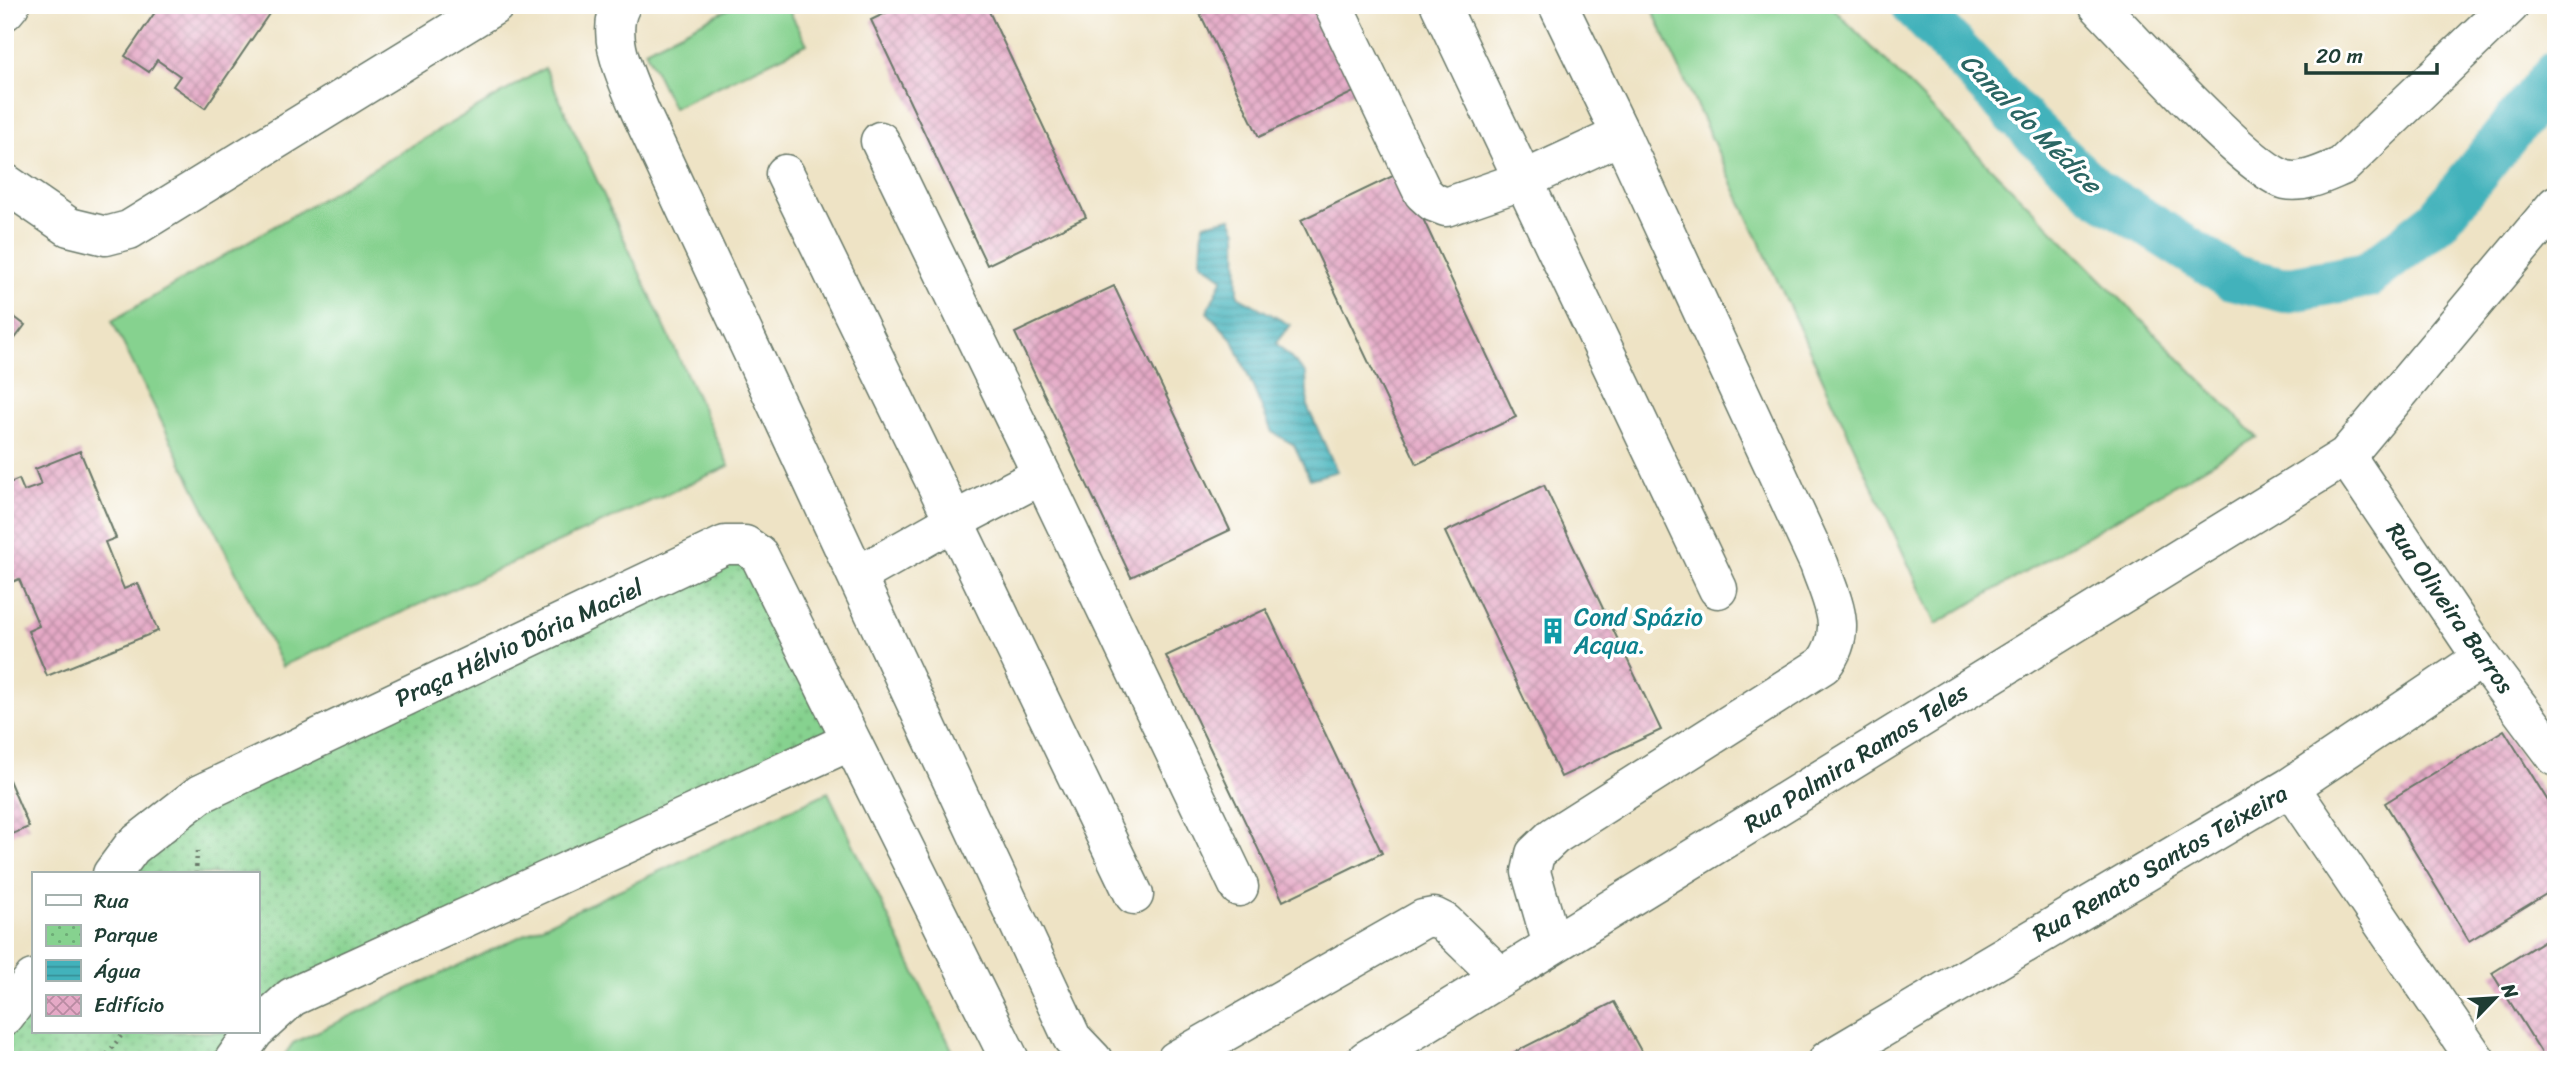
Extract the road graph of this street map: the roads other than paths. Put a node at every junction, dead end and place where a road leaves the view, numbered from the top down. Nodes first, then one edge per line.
1 (9, 5) edge
2 (495, 5) edge
3 (621, 5) edge
4 (1333, 5) edge
5 (1440, 5) edge
6 (1558, 5) edge
7 (2098, 5) edge
8 (2507, 6) edge
9 (5, 11) edge
10 (1621, 135) junction
11 (880, 141) dead end
12 (785, 174) dead end
13 (1524, 180) junction
14 (5, 183) edge
15 (2556, 205) edge
16 (2346, 456) junction
17 (1042, 475) junction
18 (954, 521) junction
19 (857, 576) junction
20 (1718, 589) dead end
21 (2482, 658) junction
22 (851, 741) junction
23 (2556, 757) edge
24 (2290, 787) junction
25 (113, 872) edge
26 (1239, 887) dead end
27 (1134, 895) dead end
28 (1552, 945) junction
29 (1501, 977) junction
30 (32, 980) edge
31 (5, 1016) edge
32 (259, 1027) edge
33 (253, 1034) edge
34 (1829, 1058) edge
35 (234, 1060) edge
36 (1010, 1060) edge
37 (1093, 1060) edge
38 (1176, 1060) edge
39 (1366, 1060) edge
40 (2476, 1060) edge

1 - 9 street
2 - 14 street
3 - 19 street
4 - 13 street
5 - 13 street
6 - 10 street
7 - 8 street
10 - 13 street
10 - 28 street
11 - 17 street
12 - 18 street
13 - 20 street
15 - 16 street, Rua Palmira Ramos Teles
16 - 21 street, Rua Oliveira Barros
16 - 28 street, Rua Palmira Ramos Teles
17 - 18 street
17 - 26 street
18 - 19 street
18 - 27 street
19 - 37 street
21 - 23 street, Rua Oliveira Barros
21 - 24 street, Rua Renato Santos Teixeira
22 - 25 street, Praça Hélvio Dória Maciel
22 - 32 street
22 - 36 street, Praça Hélvio Dória Maciel
24 - 34 street, Rua Renato Santos Teixeira
24 - 40 street, Rua Renato Santos Teixeira
28 - 29 street, Rua Palmira Ramos Teles
29 - 38 street
29 - 39 street, Rua Palmira Ramos Teles
30 - 31 street
33 - 35 street

